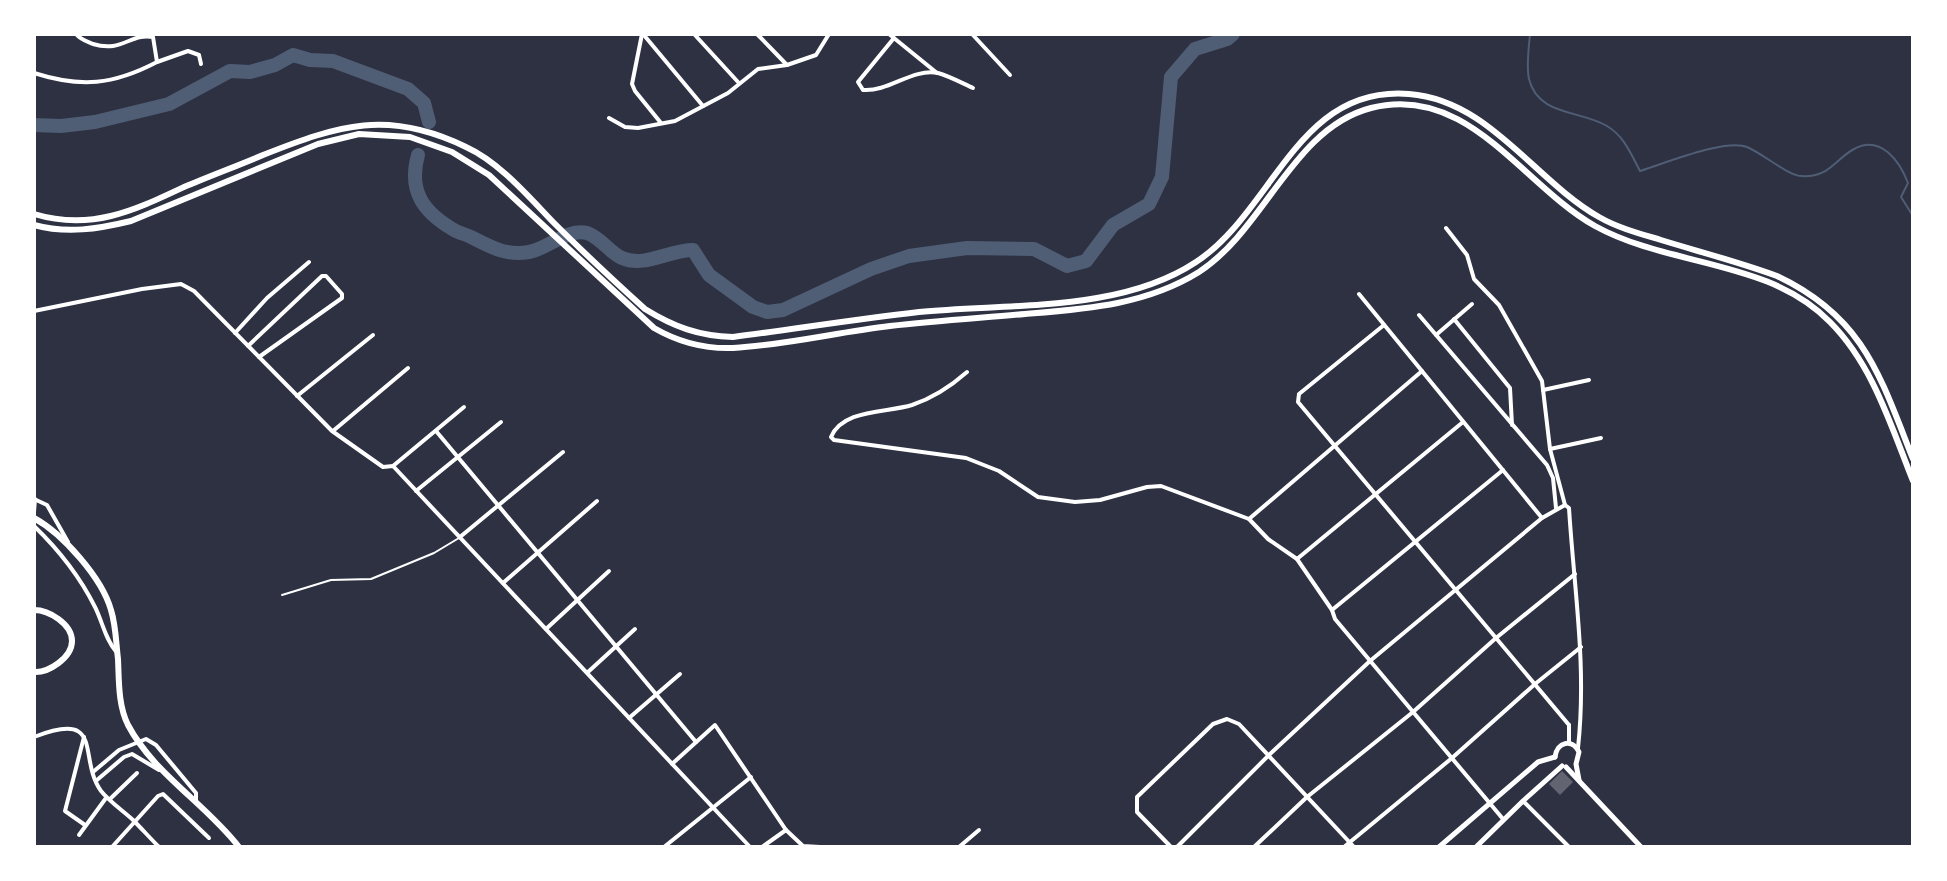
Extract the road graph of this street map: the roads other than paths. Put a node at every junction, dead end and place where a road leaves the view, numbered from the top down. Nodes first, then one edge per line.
1 (76, 34) edge
2 (642, 34) edge
3 (694, 34) edge
4 (757, 34) edge
5 (817, 34) edge
6 (829, 34) edge
7 (972, 34) edge
8 (892, 36) edge
9 (823, 40) junction
10 (157, 62) junction
11 (201, 64) dead end
12 (787, 65) junction
13 (34, 73) edge
14 (937, 73) junction
15 (1010, 75) dead end
16 (738, 82) junction
17 (973, 88) dead end
18 (703, 106) junction
19 (609, 118) dead end
20 (661, 123) junction
21 (34, 214) edge
22 (34, 225) edge
23 (1446, 228) dead end
24 (309, 262) dead end
25 (1359, 294) dead end
26 (1472, 304) dead end
27 (34, 311) edge
28 (1419, 315) dead end
29 (1454, 319) junction
30 (1384, 325) junction
31 (235, 333) junction
32 (373, 335) dead end
33 (1436, 335) junction
34 (248, 346) junction
35 (259, 357) junction
36 (408, 368) dead end
37 (1422, 371) junction
38 (967, 372) dead end
39 (1589, 380) dead end
40 (1543, 390) junction
41 (297, 396) junction
42 (464, 407) dead end
43 (501, 422) dead end
44 (1463, 422) junction
45 (1512, 425) junction
46 (332, 431) junction
47 (436, 431) junction
48 (1601, 438) dead end
49 (1334, 446) junction
50 (1550, 449) junction
51 (563, 452) dead end
52 (458, 457) junction
53 (1913, 459) edge
54 (393, 466) junction
55 (1503, 470) junction
56 (1913, 481) edge
57 (416, 491) junction
58 (1375, 494) junction
59 (34, 499) edge
60 (597, 501) dead end
61 (498, 504) junction
62 (1566, 506) junction
63 (1556, 509) junction
64 (34, 515) edge
65 (1542, 518) junction
66 (1249, 519) junction
67 (34, 526) edge
68 (460, 537) junction
69 (1415, 542) junction
70 (72, 549) junction
71 (537, 554) junction
72 (1297, 559) junction
73 (609, 571) dead end
74 (1575, 574) junction
75 (503, 583) junction
76 (1455, 589) junction
77 (282, 595) dead end
78 (577, 601) junction
79 (34, 610) edge
80 (1332, 610) junction
81 (546, 629) junction
82 (635, 629) dead end
83 (1496, 638) junction
84 (616, 646) junction
85 (1581, 647) junction
86 (117, 653) junction
87 (1370, 661) junction
88 (34, 672) edge
89 (588, 672) junction
90 (680, 674) dead end
91 (1535, 684) junction
92 (657, 694) junction
93 (1413, 712) junction
94 (629, 718) junction
95 (1569, 725) junction
96 (1580, 728) junction
97 (34, 737) edge
98 (84, 737) junction
99 (696, 742) junction
100 (1569, 743) junction
101 (1578, 748) junction
102 (1270, 754) junction
103 (1555, 757) junction
104 (1452, 758) junction
105 (672, 764) junction
106 (1576, 764) junction
107 (1564, 767) junction
108 (93, 772) junction
109 (137, 773) dead end
110 (168, 775) junction
111 (751, 777) junction
112 (96, 781) junction
113 (1579, 781) junction
114 (1307, 797) junction
115 (108, 798) junction
116 (1523, 801) junction
117 (1489, 802) junction
118 (196, 803) junction
119 (711, 807) junction
120 (1503, 819) junction
121 (134, 821) junction
122 (85, 825) junction
123 (786, 830) junction
124 (979, 830) dead end
125 (79, 835) dead end
126 (209, 838) dead end
127 (1482, 842) junction
128 (1352, 844) edge
129 (112, 847) edge
130 (159, 847) edge
131 (239, 847) edge
132 (664, 847) edge
133 (750, 847) edge
134 (762, 847) edge
135 (820, 847) edge
136 (959, 847) edge
137 (1174, 847) edge
138 (1254, 847) edge
139 (1344, 847) edge
140 (1439, 847) edge
141 (1476, 847) edge
142 (1487, 847) edge
143 (1569, 847) edge
144 (1641, 847) edge

1 - 10 street
2 - 18 street
2 - 20 street
3 - 16 street
4 - 12 street
5 - 9 street
6 - 9 street
7 - 15 street
8 - 14 street
8 - 14 street
9 - 12 street
10 - 11 street
10 - 13 street
12 - 16 street
14 - 17 street
16 - 18 street
18 - 20 street
19 - 20 street
21 - 53 main road
22 - 56 main road
23 - 40 street
24 - 31 street
25 - 30 street
26 - 29 street
27 - 31 street
28 - 33 street
29 - 33 street
29 - 45 street
30 - 37 street
30 - 49 street
31 - 34 street
32 - 41 street
33 - 45 street
34 - 35 street
34 - 35 street
35 - 41 street
36 - 46 street
37 - 44 street
37 - 49 street
38 - 66 street
39 - 40 street
40 - 50 street
41 - 46 street
42 - 47 street
43 - 52 street
44 - 55 street
44 - 58 street
45 - 63 street
46 - 54 street
47 - 52 street
47 - 54 street
48 - 50 street
49 - 58 street
49 - 66 street
50 - 62 street
51 - 61 street
52 - 57 street
52 - 61 street
54 - 57 street
55 - 65 street
55 - 69 street
57 - 68 street
58 - 69 street
58 - 72 street
59 - 64 street
59 - 70 street
60 - 71 street
61 - 68 street
61 - 71 street
62 - 63 street
62 - 74 street
63 - 65 street
64 - 70 main road
65 - 76 street
66 - 72 street
67 - 86 street
68 - 75 street
68 - 77 lane
69 - 76 street
69 - 80 street
70 - 86 main road
71 - 75 street
71 - 78 street
72 - 80 street
73 - 78 street
74 - 83 street
74 - 85 street
75 - 81 street
76 - 83 street
76 - 87 street
78 - 81 street
78 - 84 street
79 - 88 main road
80 - 87 street
81 - 89 street
82 - 84 street
83 - 91 street
83 - 93 street
84 - 89 street
84 - 92 street
85 - 91 street
85 - 96 street
86 - 110 main road
87 - 93 street
87 - 102 street
89 - 94 street
90 - 92 street
91 - 95 street
91 - 104 street
92 - 94 street
92 - 99 street
93 - 104 street
93 - 114 street
94 - 105 street
95 - 96 street
95 - 100 street
96 - 101 street
97 - 98 street
98 - 108 street
98 - 122 street
99 - 105 street
99 - 111 street
100 - 101 main road
100 - 103 main road
101 - 106 main road
102 - 114 street
102 - 137 street
102 - 137 street
103 - 107 main road
103 - 117 main road
104 - 117 street
104 - 128 street
105 - 119 street
106 - 107 main road
106 - 113 main road
107 - 113 main road
107 - 116 main road
108 - 112 street
108 - 118 street
109 - 115 street
110 - 112 street
110 - 118 main road
111 - 119 street
111 - 123 street
112 - 115 street
113 - 144 main road
114 - 128 street
114 - 138 street
115 - 121 street
115 - 122 street
116 - 120 main road
116 - 143 street
117 - 120 street
117 - 140 main road
118 - 131 main road
119 - 132 street
119 - 133 street
120 - 127 main road
121 - 126 street
121 - 129 street
121 - 130 street
122 - 125 street
123 - 134 street
123 - 135 street
124 - 136 street
127 - 141 main road
127 - 142 street
128 - 139 street

